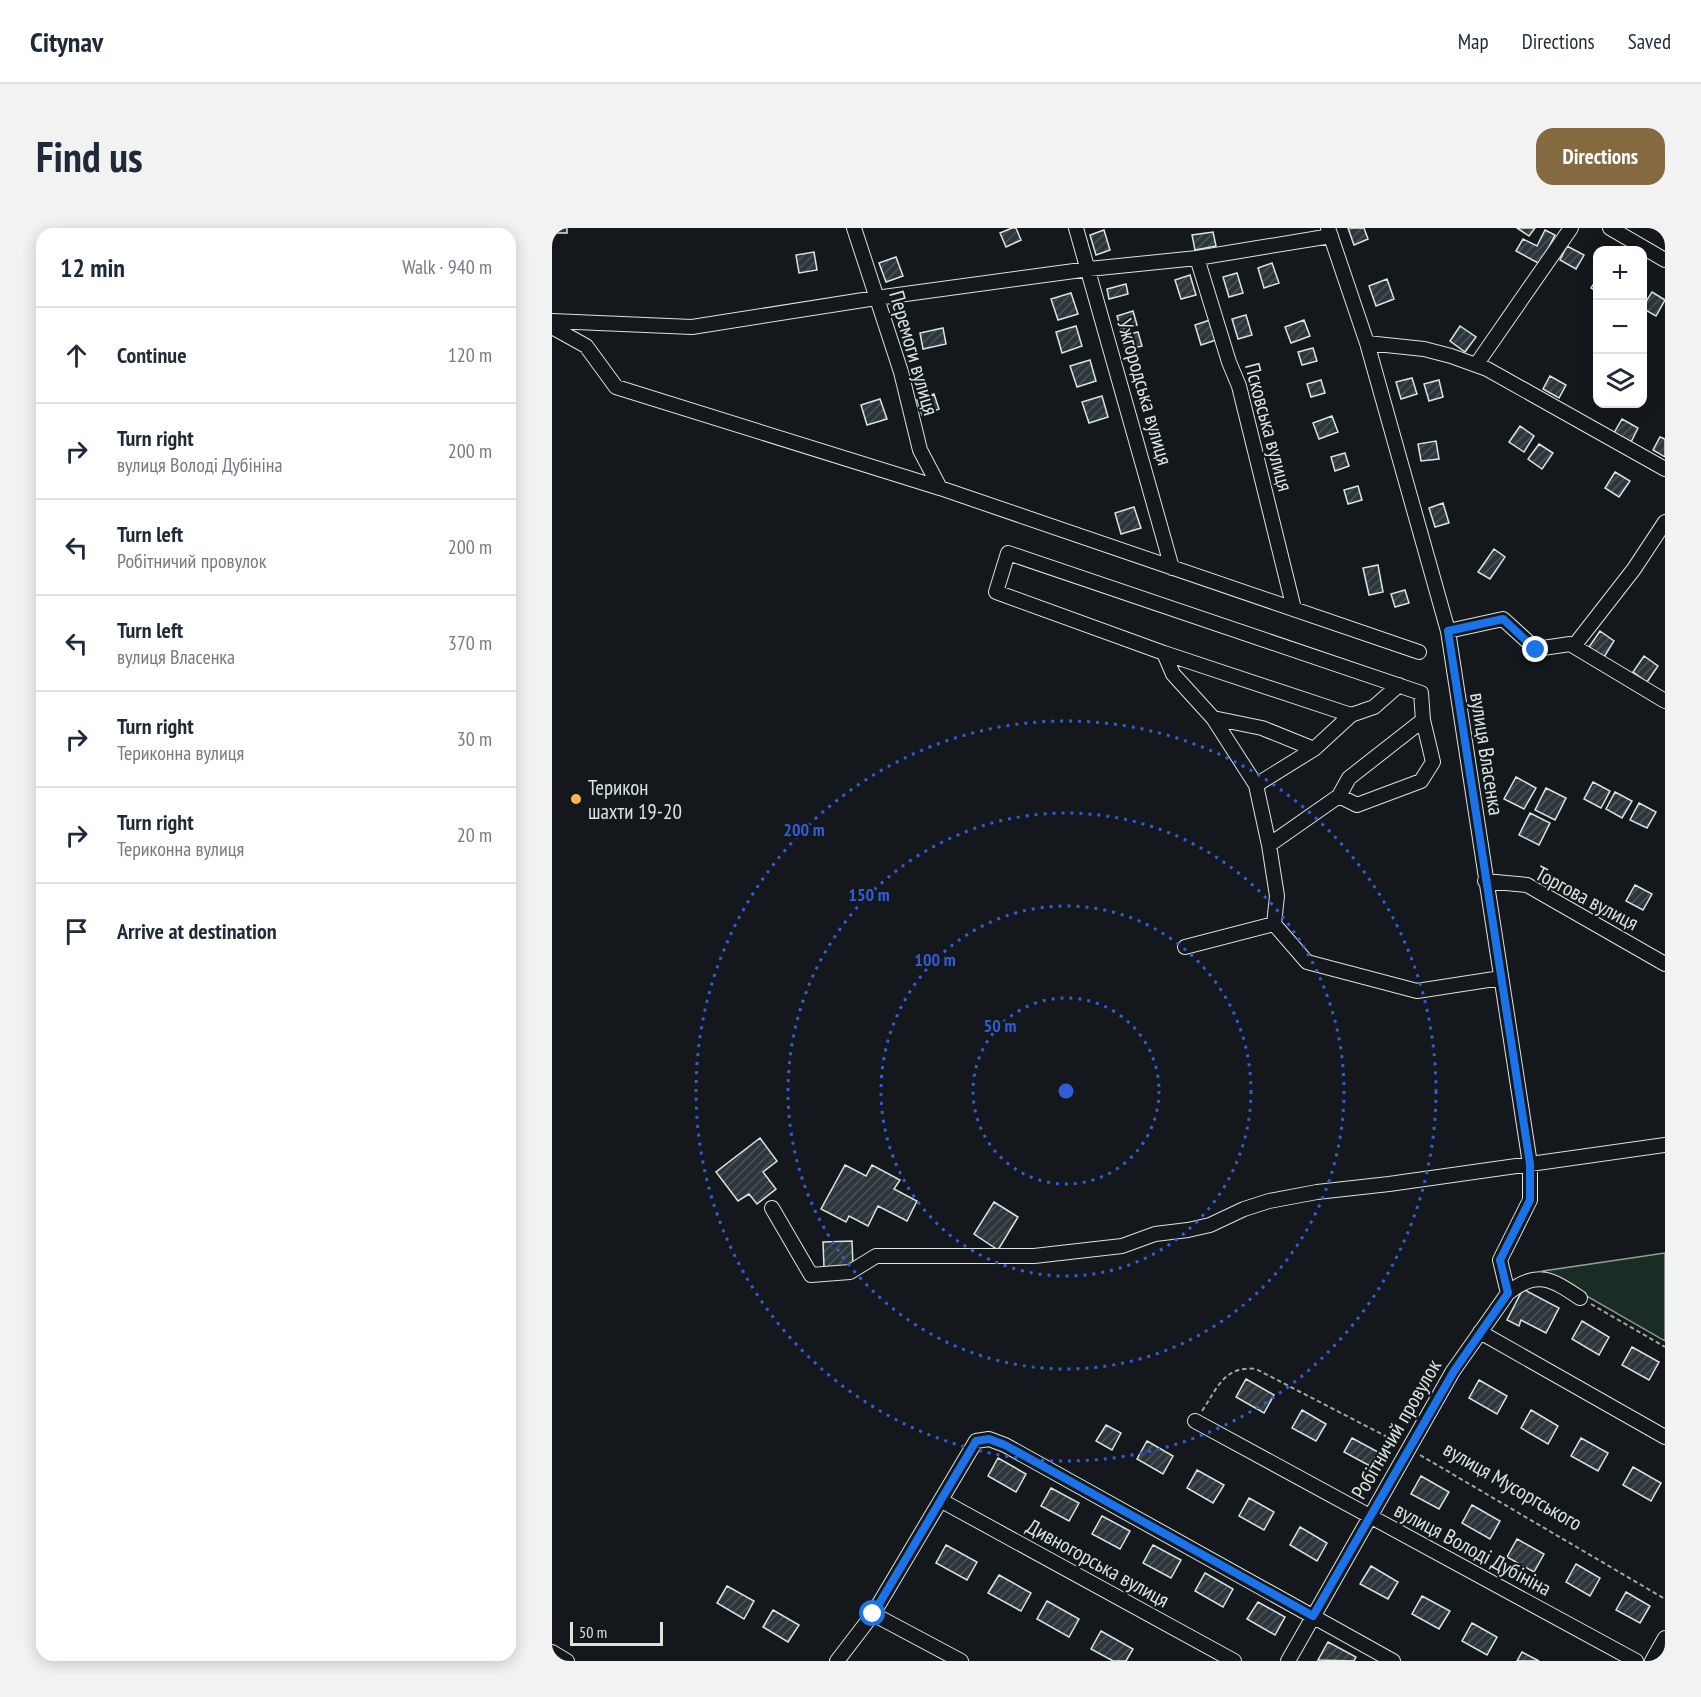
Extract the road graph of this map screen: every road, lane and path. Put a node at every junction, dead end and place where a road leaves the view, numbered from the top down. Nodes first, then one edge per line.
1 (854, 228) edge
2 (1076, 228) edge
3 (1571, 228) edge
4 (1610, 228) edge
5 (1330, 232) edge
6 (1197, 258) junction
7 (1665, 260) edge
8 (1089, 269) junction
9 (876, 298) junction
10 (552, 321) edge
11 (552, 327) edge
12 (1367, 343) junction
13 (1476, 365) junction
14 (1665, 469) edge
15 (940, 488) junction
16 (1665, 522) edge
17 (1172, 567) junction
18 (1294, 609) junction
19 (1448, 631) junction
20 (1574, 646) junction
21 (1419, 652) dead end
22 (1164, 653) junction
23 (1399, 686) junction
24 (1665, 701) edge
25 (1351, 715) junction
26 (1213, 718) junction
27 (1423, 720) junction
28 (1314, 749) junction
29 (1256, 784) junction
30 (1339, 796) junction
31 (1269, 845) junction
32 (1485, 882) junction
33 (1274, 924) junction
34 (1185, 947) dead end
35 (1665, 964) edge
36 (1501, 978) junction
37 (1665, 1145) edge
38 (1530, 1164) junction
39 (772, 1208) dead end
40 (1508, 1293) junction
41 (1580, 1298) joint
42 (1480, 1332) junction
43 (1665, 1347) edge
44 (1195, 1421) joint
45 (1665, 1437) edge
46 (1408, 1449) junction
47 (942, 1501) junction
48 (1369, 1517) junction
49 (1665, 1599) edge
50 (873, 1614) junction
51 (1313, 1616) junction
52 (1665, 1638) edge
53 (552, 1652) edge
54 (567, 1661) edge
55 (837, 1661) edge
56 (961, 1661) edge
57 (1234, 1661) edge
58 (1288, 1661) edge
59 (1393, 1661) edge
60 (1636, 1661) edge
61 (1652, 1661) edge

1 - 9 street, Перемоги вулиця
2 - 8 street, Ужгородська вулиця
3 - 13 street
4 - 7 street
5 - 6 street
5 - 12 street, вулиця Власенка
6 - 8 street
6 - 18 street, Псковська вулиця
8 - 9 street
8 - 17 street, Ужгородська вулиця
9 - 10 street
9 - 15 street, Перемоги вулиця
11 - 15 street
12 - 13 street
12 - 19 street, вулиця Власенка
13 - 14 street
15 - 17 street
16 - 20 street
17 - 18 street
18 - 21 street
19 - 20 street
19 - 32 street, вулиця Власенка
20 - 24 street
22 - 23 street
22 - 25 street
22 - 26 street
23 - 25 street
23 - 27 street
25 - 28 street
26 - 28 street
26 - 29 street
27 - 30 street
27 - 30 street
28 - 29 street
29 - 31 street
30 - 31 street
31 - 33 street
32 - 35 street, Торгова вулиця
32 - 36 street, вулиця Власенка
33 - 34 street
33 - 36 street
36 - 38 street, вулиця Власенка
37 - 38 street
38 - 39 street
38 - 40 street, вулиця Власенка
40 - 41 street, Робітничий провулок
40 - 42 street, Робітничий провулок
41 - 43 path
42 - 45 street
42 - 46 street, Робітничий провулок
44 - 46 path, вулиця Мусоргського
44 - 48 street, вулиця Володі Дубініна
46 - 48 street, Робітничий провулок
46 - 49 path, вулиця Мусоргського
47 - 50 street
47 - 51 street
47 - 57 street, Дивногорська вулиця
48 - 51 street, Робітничий провулок
48 - 60 street, вулиця Володі Дубініна
50 - 55 street
50 - 56 street
51 - 58 street, Робітничий провулок
51 - 59 street
52 - 61 street
53 - 54 street

